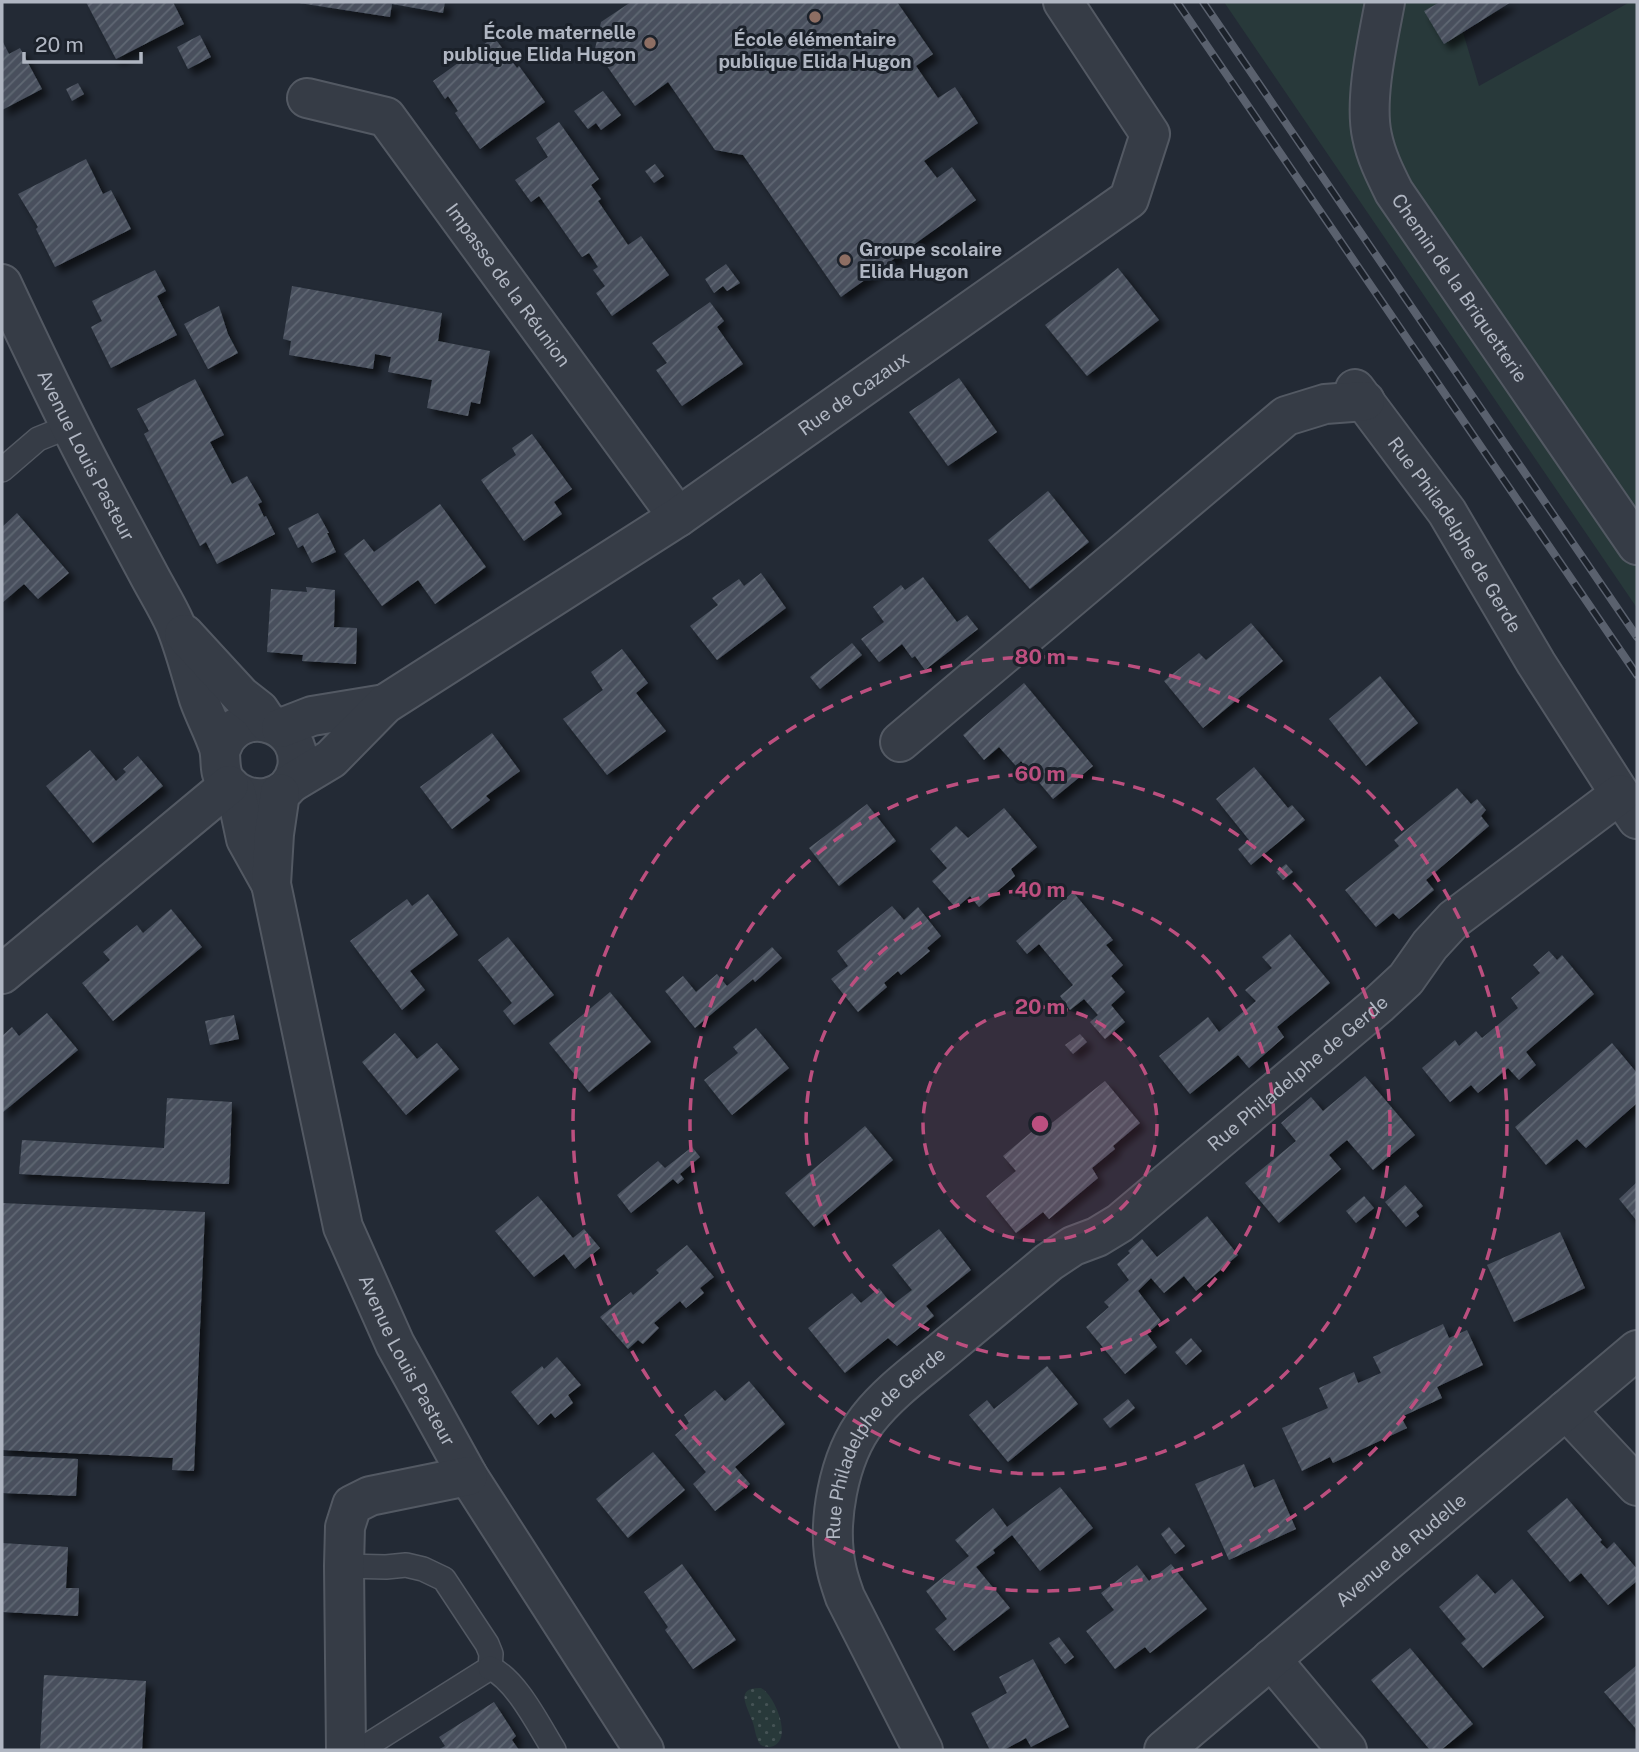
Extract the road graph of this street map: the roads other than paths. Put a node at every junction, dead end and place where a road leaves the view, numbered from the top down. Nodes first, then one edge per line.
1 (1063, 2) edge
2 (1385, 2) edge
3 (307, 98) dead end
4 (2, 284) edge
5 (70, 426) junction
6 (2, 470) edge
7 (678, 517) junction
8 (1637, 545) edge
9 (175, 624) junction
10 (385, 704) junction
11 (274, 725) junction
12 (900, 742) dead end
13 (228, 776) junction
14 (285, 788) junction
15 (1628, 806) edge
16 (271, 884) junction
17 (2, 974) edge
18 (1637, 1350) edge
19 (1566, 1410) junction
20 (468, 1476) junction
21 (1637, 1486) edge
22 (344, 1566) junction
23 (1271, 1659) junction
24 (490, 1668) junction
25 (346, 1750) edge
26 (360, 1750) edge
27 (554, 1750) edge
28 (644, 1750) edge
29 (923, 1750) edge
30 (1164, 1750) edge
31 (1348, 1750) edge

1 - 7 street, Rue de Cazaux
2 - 8 street, Chemin de la Briquetterie
3 - 7 street, Impasse de la Réunion
4 - 5 street, Avenue Louis Pasteur
5 - 6 lane
5 - 9 street, Avenue Louis Pasteur
7 - 10 street, Rue de Cazaux
9 - 11 street, Avenue Louis Pasteur
9 - 13 street, Avenue Louis Pasteur
10 - 11 street, Rue de Cazaux
10 - 14 street, Rue de Cazaux
11 - 13 street
11 - 14 street
12 - 15 street, Rue Philadelphe de Gerde
13 - 14 street
13 - 16 street, Avenue Louis Pasteur
13 - 17 street
14 - 16 street, Avenue Louis Pasteur
15 - 29 street, Rue Philadelphe de Gerde
16 - 20 street, Avenue Louis Pasteur
18 - 19 street, Avenue de Rudelle
19 - 21 street
19 - 23 street, Avenue de Rudelle
20 - 22 street
20 - 28 street, Avenue Louis Pasteur
22 - 24 lane
22 - 25 street
23 - 30 street, Avenue de Rudelle
23 - 31 street
24 - 26 lane
24 - 27 lane

